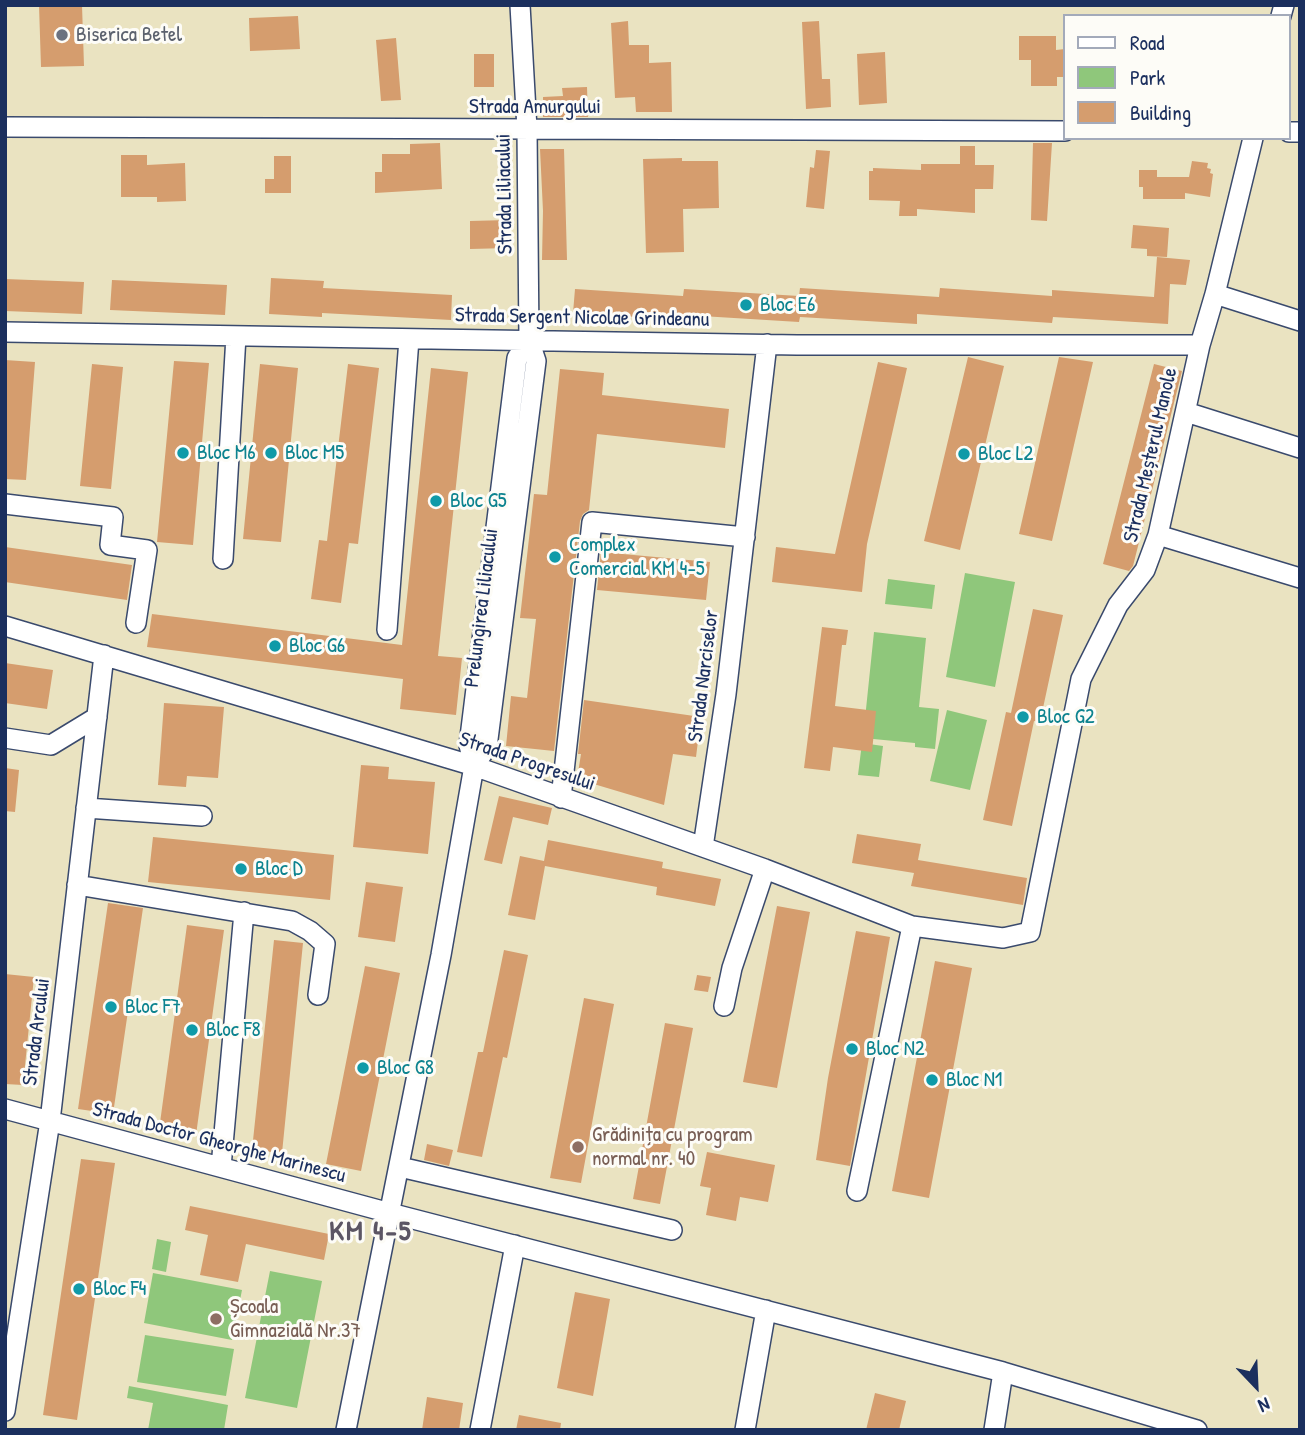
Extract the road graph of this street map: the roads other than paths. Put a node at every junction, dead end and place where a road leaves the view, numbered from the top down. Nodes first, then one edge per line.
1 (520, 5) edge
2 (5, 127) edge
3 (527, 129) junction
4 (1064, 131) edge
5 (1253, 140) edge
6 (1215, 294) junction
7 (1300, 321) edge
8 (5, 332) edge
9 (236, 336) junction
10 (409, 339) junction
11 (529, 340) junction
12 (767, 344) junction
13 (1200, 345) junction
14 (1186, 412) junction
15 (1300, 448) edge
16 (5, 504) edge
17 (1158, 534) junction
18 (745, 537) junction
19 (223, 559) dead end
20 (1300, 578) edge
21 (136, 623) dead end
22 (5, 626) edge
23 (387, 629) dead end
24 (104, 656) junction
25 (97, 717) junction
26 (5, 738) edge
27 (474, 766) junction
28 (561, 798) junction
29 (86, 808) junction
30 (202, 816) dead end
31 (703, 847) junction
32 (765, 869) junction
33 (77, 885) junction
34 (244, 912) junction
35 (912, 926) junction
36 (1030, 932) joint
37 (318, 995) dead end
38 (724, 1006) dead end
39 (5, 1109) edge
40 (50, 1121) junction
41 (221, 1167) junction
42 (400, 1167) junction
43 (857, 1191) dead end
44 (390, 1213) junction
45 (672, 1230) dead end
46 (515, 1245) junction
47 (766, 1310) junction
48 (1003, 1372) junction
49 (5, 1411) edge
50 (346, 1430) edge
51 (480, 1430) edge
52 (745, 1430) edge
53 (994, 1430) edge
54 (1197, 1430) edge

1 - 3 street, Strada Liliacului
2 - 3 street, Strada Amurgului
3 - 4 street, Strada Amurgului
3 - 11 street, Strada Liliacului
5 - 6 street, Strada Meșterul Manole
6 - 7 street
6 - 13 street, Strada Meșterul Manole
8 - 9 street, Strada Sergent Nicolae Grindeanu
9 - 10 street, Strada Sergent Nicolae Grindeanu
9 - 19 street
10 - 11 street, Strada Sergent Nicolae Grindeanu
10 - 23 street
11 - 12 street, Strada Sergent Nicolae Grindeanu
11 - 27 street, Prelungirea Liliacului
12 - 13 street, Strada Sergent Nicolae Grindeanu
12 - 18 street, Strada Narciselor
13 - 14 street, Strada Meșterul Manole
14 - 15 street
14 - 17 street, Strada Meșterul Manole
16 - 21 street
17 - 20 street
17 - 36 street, Strada Meșterul Manole
18 - 28 street
18 - 31 street, Strada Narciselor
22 - 24 street, Strada Progresului
24 - 25 street, Strada Arcului
24 - 27 street, Strada Progresului
25 - 26 street
25 - 29 street, Strada Arcului
27 - 28 street, Strada Progresului
27 - 42 street, Prelungirea Liliacului
28 - 31 street, Strada Progresului
29 - 30 street
29 - 33 street, Strada Arcului
31 - 32 street, Strada Progresului
32 - 35 street, Strada Progresului
32 - 38 street
33 - 34 street
33 - 40 street, Strada Arcului
34 - 37 street
34 - 41 street
35 - 36 street, Strada Progresului
35 - 43 street
39 - 40 street, Strada Doctor Gheorghe Marinescu
40 - 41 street, Strada Doctor Gheorghe Marinescu
40 - 49 street, Strada Arcului
41 - 44 street, Strada Doctor Gheorghe Marinescu
42 - 44 street, Prelungirea Liliacului
42 - 45 street
44 - 46 street, Strada Doctor Gheorghe Marinescu
44 - 50 street, Prelungirea Liliacului
46 - 47 street, Strada Doctor Gheorghe Marinescu
46 - 51 street
47 - 48 street, Strada Doctor Gheorghe Marinescu
47 - 52 street
48 - 53 street
48 - 54 street, Strada Doctor Gheorghe Marinescu

